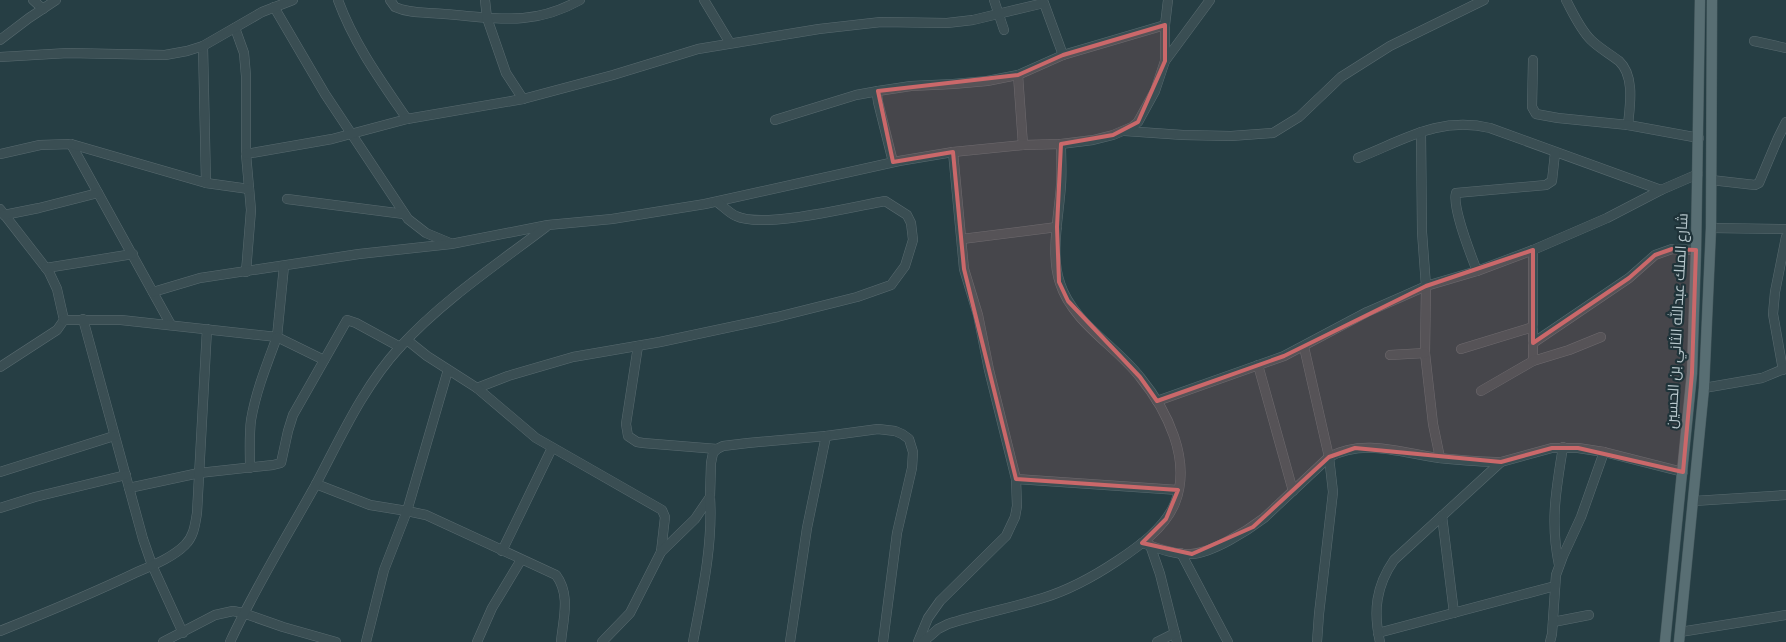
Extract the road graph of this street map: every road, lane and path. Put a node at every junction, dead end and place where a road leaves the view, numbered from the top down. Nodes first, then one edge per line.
1 (33, 0) edge
2 (56, 0) edge
3 (293, 0) edge
4 (338, 0) edge
5 (390, 0) edge
6 (485, 0) edge
7 (704, 0) edge
8 (994, 0) edge
9 (1054, 0) edge
10 (1168, 0) edge
11 (1210, 0) edge
12 (1484, 0) edge
13 (1566, 0) edge
14 (1700, 0) edge
15 (1712, 0) edge
16 (576, 1) edge
17 (1044, 3) junction
18 (274, 7) junction
19 (43, 9) junction
20 (999, 15) junction
21 (487, 18) junction
22 (1165, 25) junction
23 (235, 28) junction
24 (1004, 30) dead end
25 (0, 40) edge
26 (1754, 41) dead end
27 (730, 43) junction
28 (204, 46) junction
29 (1786, 48) edge
30 (1063, 55) junction
31 (0, 57) edge
32 (1533, 60) dead end
33 (1165, 61) junction
34 (1018, 75) junction
35 (878, 91) junction
36 (523, 99) junction
37 (407, 119) junction
38 (774, 120) dead end
39 (1786, 122) edge
40 (1628, 125) junction
41 (1122, 131) junction
42 (1421, 132) junction
43 (351, 135) junction
44 (1698, 138) junction
45 (71, 144) junction
46 (1061, 144) junction
47 (1023, 145) junction
48 (953, 152) junction
49 (1556, 153) junction
50 (0, 154) edge
51 (246, 154) junction
52 (1358, 158) dead end
53 (893, 162) junction
54 (1698, 174) junction
55 (1711, 180) junction
56 (206, 183) junction
57 (249, 189) junction
58 (1661, 190) junction
59 (98, 193) junction
60 (287, 199) dead end
61 (717, 202) junction
62 (2, 212) edge
63 (404, 214) junction
64 (548, 225) junction
65 (1057, 227) junction
66 (1711, 228) junction
67 (1786, 229) edge
68 (1786, 237) edge
69 (962, 239) junction
70 (451, 244) junction
71 (1533, 250) junction
72 (1696, 250) junction
73 (133, 254) junction
74 (284, 266) junction
75 (46, 268) junction
76 (1783, 269) edge
77 (1477, 271) junction
78 (246, 272) junction
79 (1426, 286) junction
80 (153, 292) junction
81 (64, 320) junction
82 (83, 320) junction
83 (171, 325) junction
84 (1533, 327) junction
85 (207, 329) junction
86 (277, 337) junction
87 (1601, 337) dead end
88 (407, 340) junction
89 (1533, 343) junction
90 (638, 346) junction
91 (400, 347) junction
92 (1304, 347) junction
93 (1461, 349) dead end
94 (1425, 354) junction
95 (1390, 355) dead end
96 (324, 360) junction
97 (1533, 361) junction
98 (1258, 365) junction
99 (0, 368) edge
100 (1785, 369) edge
101 (448, 370) junction
102 (477, 388) junction
103 (1704, 388) junction
104 (1481, 392) dead end
105 (1157, 401) junction
106 (114, 436) junction
107 (826, 436) junction
108 (1563, 447) junction
109 (552, 448) junction
110 (717, 449) junction
111 (1604, 452) junction
112 (1329, 458) junction
113 (1440, 458) junction
114 (1501, 462) junction
115 (250, 468) junction
116 (0, 472) edge
117 (1683, 472) junction
118 (199, 473) junction
119 (126, 475) junction
120 (1016, 479) junction
121 (316, 484) junction
122 (129, 488) junction
123 (1178, 490) junction
124 (1293, 491) junction
125 (1786, 495) edge
126 (710, 497) junction
127 (1694, 501) junction
128 (0, 508) edge
129 (407, 511) junction
130 (1442, 516) junction
131 (1146, 544) junction
132 (502, 551) junction
133 (661, 552) junction
134 (1181, 553) junction
135 (521, 560) junction
136 (152, 565) junction
137 (1559, 565) junction
138 (1554, 586) junction
139 (244, 613) junction
140 (1454, 613) junction
141 (1589, 614) dead end
142 (1786, 614) edge
143 (1553, 622) junction
144 (0, 631) edge
145 (183, 633) junction
146 (1176, 637) edge
147 (1379, 637) edge
148 (1680, 637) edge
149 (163, 642) edge
150 (230, 642) edge
151 (336, 642) edge
152 (366, 642) edge
153 (477, 642) edge
154 (561, 642) edge
155 (602, 642) edge
156 (693, 642) edge
157 (790, 642) edge
158 (883, 642) edge
159 (918, 642) edge
160 (923, 642) edge
161 (1157, 642) edge
162 (1228, 642) edge
163 (1318, 642) edge
164 (1550, 642) edge
165 (1665, 642) edge

1 - 19 street
2 - 19 street
3 - 18 street
4 - 37 street
5 - 21 street
6 - 21 street
7 - 27 street
8 - 20 street
9 - 17 street
10 - 22 street
11 - 33 street
12 - 41 street
13 - 40 street
14 - 44 main road, شارع الملك عبدالله الثاني بن الحسين
15 - 55 main road, شارع الملك عبدالله الثاني بن الحسين
16 - 21 street
17 - 20 street
17 - 30 street
18 - 23 street
18 - 43 street
19 - 25 street
20 - 24 street
20 - 27 street
21 - 36 street
22 - 30 street
22 - 33 street
23 - 28 street
23 - 51 street
26 - 29 street
27 - 36 street
28 - 31 street
28 - 56 street
30 - 34 street
32 - 40 street
33 - 41 street
34 - 35 street
34 - 47 street
35 - 38 street
35 - 53 street
36 - 37 street
37 - 43 street
39 - 55 street
40 - 44 street
41 - 46 street
42 - 49 street
42 - 52 street
42 - 79 street
43 - 51 street
43 - 63 street
44 - 54 main road, شارع الملك عبدالله الثاني بن الحسين
45 - 50 street
45 - 56 street
45 - 59 street
46 - 47 street
46 - 65 street
47 - 48 street
48 - 53 street
48 - 69 street
49 - 58 street
49 - 77 street
51 - 57 street
53 - 61 street
54 - 58 street
54 - 72 main road, شارع الملك عبدالله الثاني بن الحسين
55 - 66 main road, شارع الملك عبدالله الثاني بن الحسين
56 - 57 street
57 - 78 street
58 - 71 street
59 - 62 street
59 - 73 street
60 - 63 street
61 - 64 street
61 - 90 street
62 - 75 street
63 - 70 street
64 - 70 street
64 - 88 street
65 - 69 street
65 - 105 street
66 - 67 street
66 - 103 main road, شارع الملك عبدالله الثاني بن الحسين
68 - 76 street
69 - 120 street
70 - 74 street
71 - 77 street
71 - 84 street
72 - 89 street
72 - 117 main road, شارع الملك عبدالله الثاني بن الحسين
73 - 75 street
73 - 80 street
74 - 78 street
74 - 86 street
75 - 81 street
76 - 100 street
77 - 79 street
78 - 80 street
79 - 92 street
79 - 94 street
80 - 83 street
81 - 82 street
81 - 99 street
82 - 83 street
82 - 106 street
83 - 85 street
84 - 89 street
84 - 93 street
85 - 86 street
85 - 118 street
86 - 96 street
86 - 115 street
87 - 97 street
88 - 91 street
88 - 101 street
89 - 97 street
90 - 102 street
90 - 110 street
91 - 96 street
91 - 121 street
92 - 98 street
92 - 112 street
94 - 95 street
94 - 113 street
96 - 115 street
97 - 104 street
98 - 105 street
98 - 124 street
100 - 103 street
101 - 102 street
101 - 129 street
102 - 109 street
103 - 127 main road, شارع الملك عبدالله الثاني بن الحسين
105 - 123 street
106 - 116 street
106 - 119 street
107 - 110 street
107 - 157 street
107 - 158 street
108 - 111 street
108 - 114 street
108 - 137 street
109 - 132 street
109 - 133 street
110 - 126 street
111 - 117 street
111 - 137 street
112 - 113 street
112 - 124 street
112 - 163 street
113 - 114 street
114 - 130 street
115 - 118 street
117 - 165 main road, شارع الملك عبدالله الثاني بن الحسين
118 - 122 street
118 - 136 street
119 - 122 street
119 - 128 street
120 - 123 street
120 - 159 street
121 - 129 street
121 - 139 street
122 - 136 street
123 - 131 street
124 - 134 street
125 - 127 street
126 - 133 street
126 - 156 street
127 - 148 main road, شارع الملك عبدالله الثاني بن الحسين
129 - 132 street
129 - 152 street
130 - 140 street
130 - 147 street
131 - 134 street
131 - 146 street
131 - 160 street
132 - 135 street
133 - 155 street
134 - 162 street
135 - 153 street
135 - 154 street
136 - 144 street
136 - 145 street
137 - 138 street
138 - 140 street
138 - 143 street
139 - 145 street
139 - 150 street
139 - 151 street
140 - 147 street
141 - 143 street
142 - 148 street
143 - 164 street
145 - 149 street
146 - 161 street

